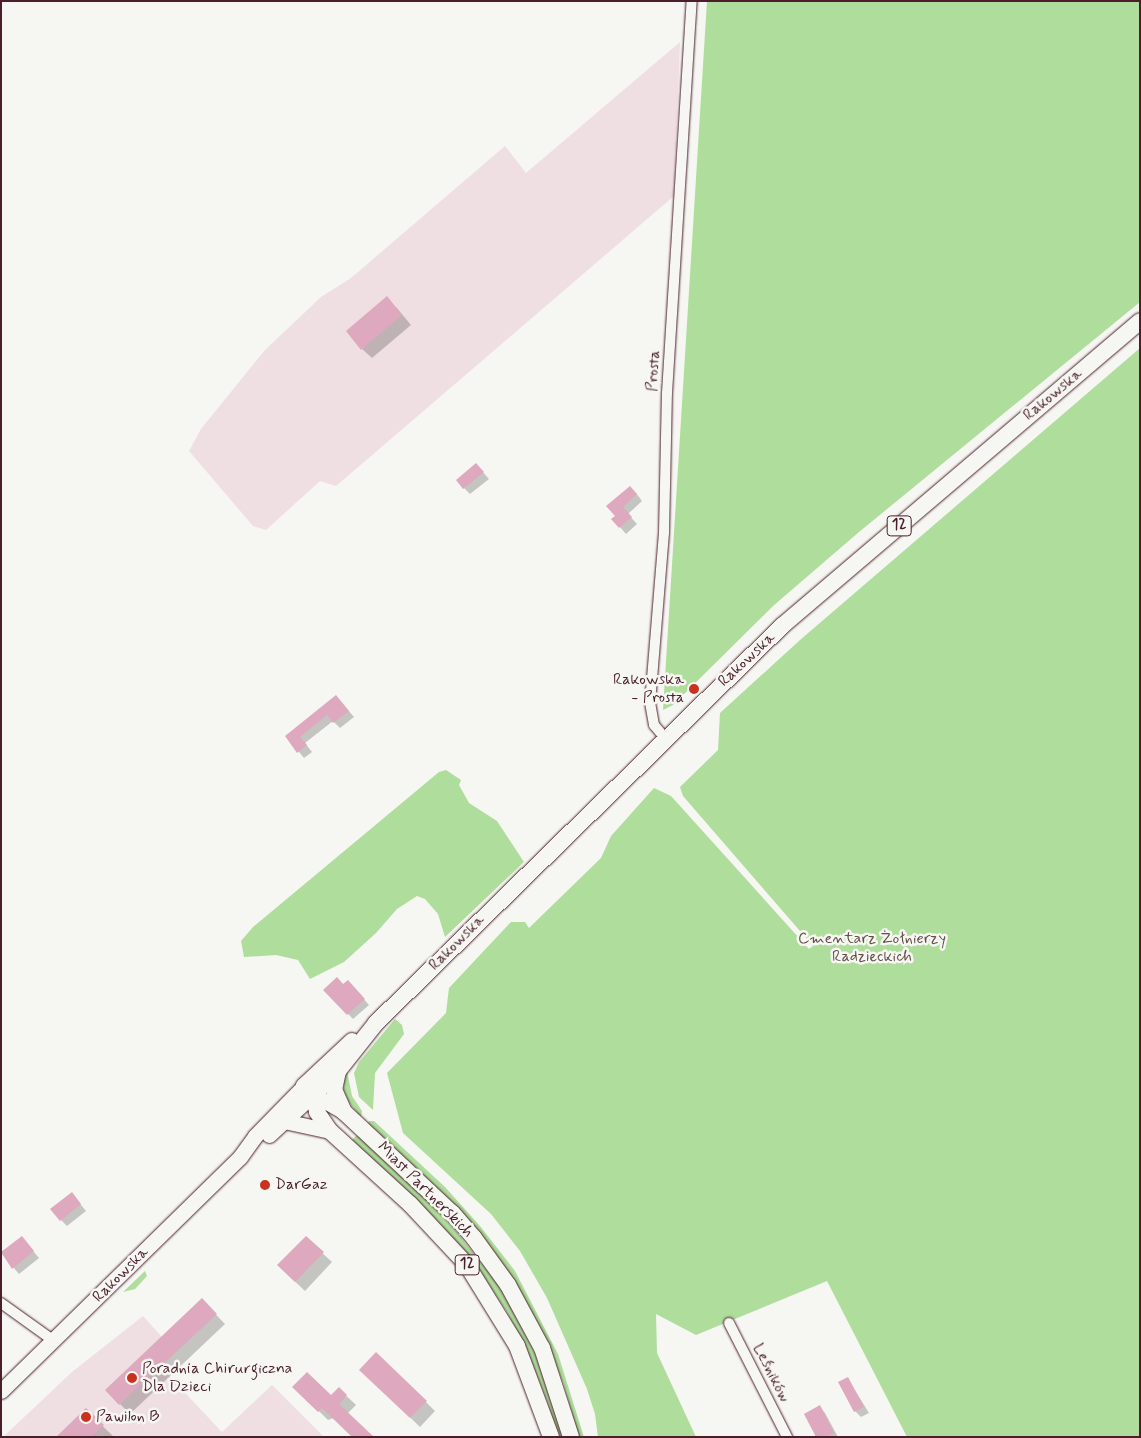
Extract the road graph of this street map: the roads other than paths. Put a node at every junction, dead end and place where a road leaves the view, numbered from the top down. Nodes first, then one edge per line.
1 (692, 1) edge
2 (1140, 321) edge
3 (665, 738) junction
4 (376, 1023) junction
5 (338, 1070) junction
6 (309, 1090) junction
7 (344, 1112) junction
8 (284, 1122) junction
9 (330, 1131) junction
10 (240, 1157) junction
11 (1, 1303) edge
12 (729, 1323) dead end
13 (54, 1341) junction
14 (1, 1391) edge
15 (551, 1437) edge
16 (571, 1437) edge
17 (787, 1437) edge

1 - 3 street, Prosta
2 - 3 main road, Rakowska / 12
3 - 4 main road, Rakowska / 12
4 - 5 main road, Rakowska / 12
4 - 6 main road, Rakowska / 12
5 - 6 main road, Rakowska
5 - 7 main road, Miast Partnerskich / 12
6 - 7 main road, Miast Partnerskich
6 - 8 main road, Rakowska
6 - 9 main road, Miast Partnerskich / 12
6 - 10 main road, Rakowska
7 - 16 main road, Miast Partnerskich / 12
8 - 9 main road
8 - 10 main road, Rakowska
9 - 15 main road, Miast Partnerskich / 12
10 - 13 main road, Rakowska
11 - 13 street
12 - 17 street, Leśników
13 - 14 main road, Rakowska

